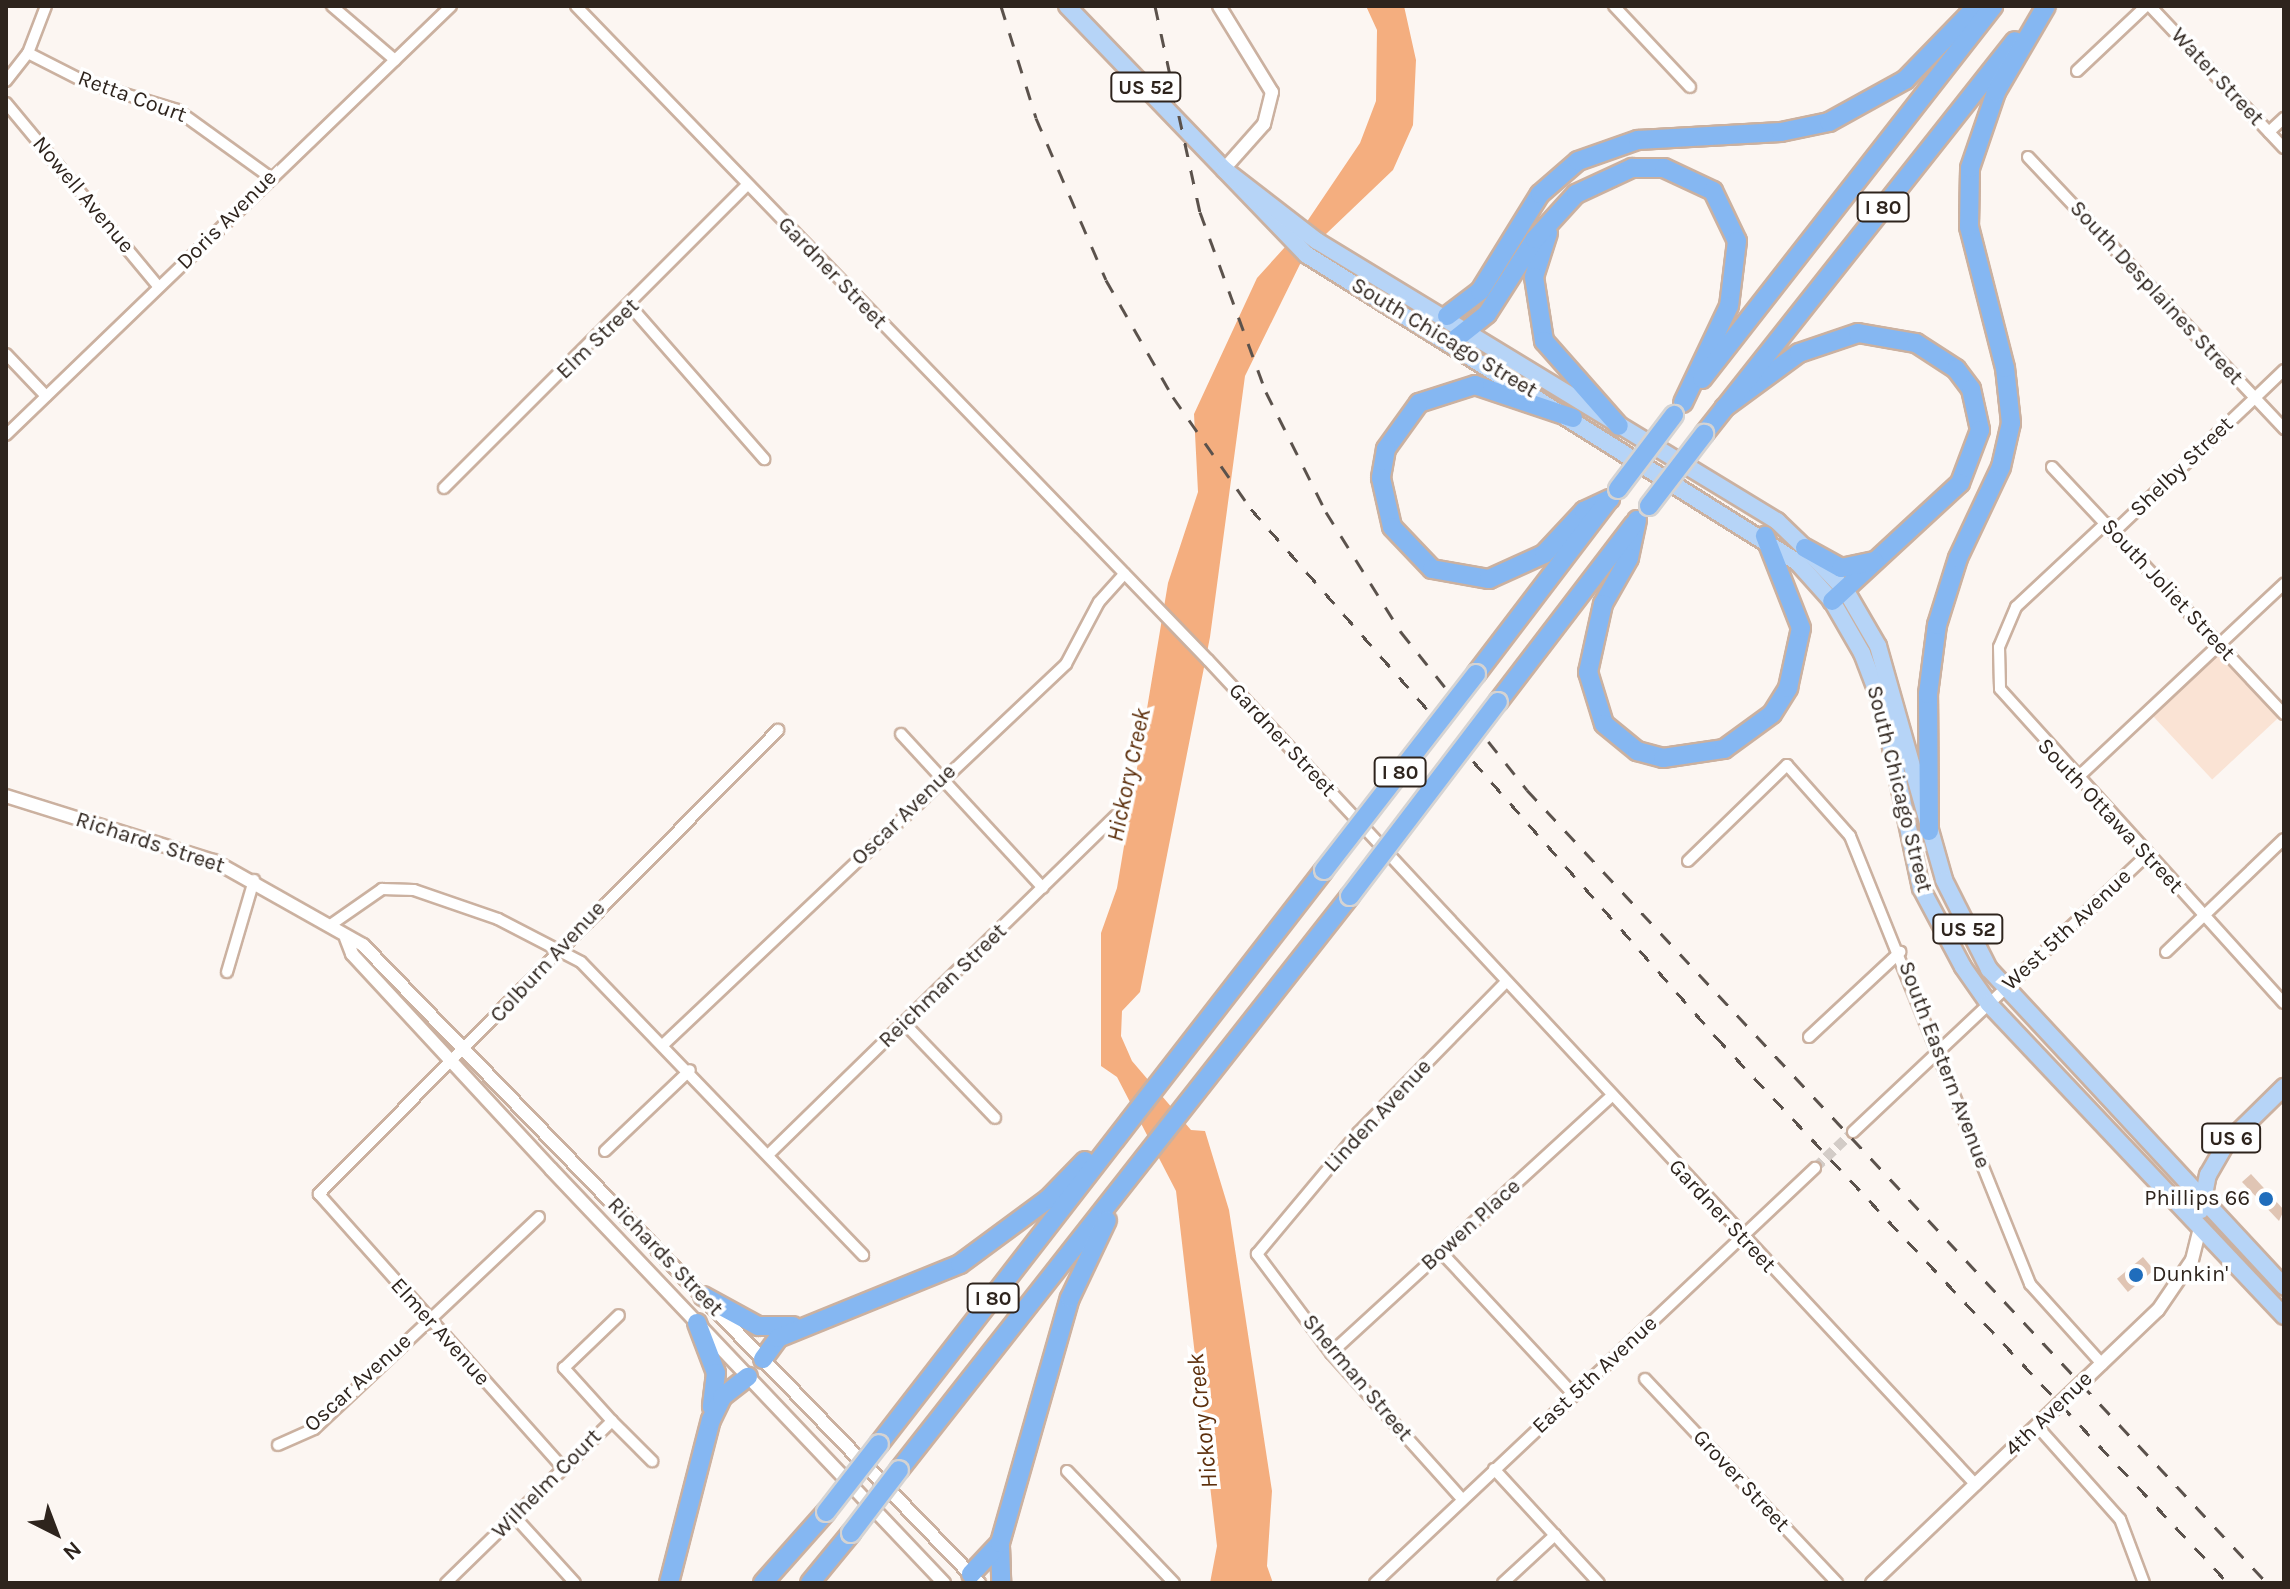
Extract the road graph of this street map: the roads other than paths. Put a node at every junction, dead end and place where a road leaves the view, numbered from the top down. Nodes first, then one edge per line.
1 (46, 6) edge
2 (332, 6) edge
3 (451, 6) edge
4 (576, 6) edge
5 (1067, 6) edge
6 (1219, 6) edge
7 (1614, 6) edge
8 (1977, 6) edge
9 (1993, 6) edge
10 (2045, 6) edge
11 (2148, 6) edge
12 (28, 53) junction
13 (395, 60) junction
14 (2077, 71) dead end
15 (6, 81) edge
16 (1690, 87) dead end
17 (6, 103) edge
18 (2284, 118) edge
19 (2269, 132) junction
20 (2284, 148) edge
21 (2028, 157) dead end
22 (1224, 169) junction
23 (270, 177) junction
24 (747, 185) junction
25 (1555, 216) junction
26 (1347, 269) junction
27 (159, 287) junction
28 (632, 308) junction
29 (1447, 316) junction
30 (1460, 336) junction
31 (6, 354) edge
32 (2284, 370) edge
33 (46, 396) junction
34 (2255, 398) junction
35 (1724, 408) junction
36 (1678, 409) junction
37 (1573, 418) junction
38 (1619, 426) junction
39 (2284, 429) edge
40 (6, 435) edge
41 (764, 459) dead end
42 (2052, 467) dead end
43 (444, 488) dead end
44 (1614, 494) junction
45 (1643, 513) junction
46 (2106, 523) junction
47 (2114, 532) junction
48 (1765, 536) junction
49 (1805, 548) junction
50 (1887, 554) junction
51 (1124, 574) junction
52 (2284, 584) edge
53 (1839, 596) junction
54 (2016, 607) joint
55 (2219, 645) junction
56 (2284, 714) edge
57 (778, 730) dead end
58 (901, 734) dead end
59 (941, 778) junction
60 (2075, 780) junction
61 (6, 796) edge
62 (1115, 816) dead end
63 (1929, 831) junction
64 (2284, 839) edge
65 (2146, 856) junction
66 (1688, 861) dead end
67 (254, 880) junction
68 (1043, 888) junction
69 (2203, 916) junction
70 (329, 926) junction
71 (346, 938) junction
72 (558, 948) junction
73 (1900, 952) junction
74 (2166, 952) dead end
75 (227, 972) dead end
76 (1505, 983) junction
77 (2004, 990) junction
78 (2284, 1003) edge
79 (1989, 1004) junction
80 (905, 1024) junction
81 (1809, 1037) dead end
82 (665, 1043) junction
83 (464, 1050) junction
84 (1938, 1052) junction
85 (452, 1061) junction
86 (690, 1070) junction
87 (2284, 1087) edge
88 (1610, 1097) junction
89 (995, 1118) dead end
90 (1853, 1132) tunnel mouth
91 (1105, 1150) junction
92 (605, 1151) dead end
93 (769, 1154) junction
94 (1815, 1168) tunnel mouth
95 (1127, 1185) junction
96 (319, 1194) joint
97 (2202, 1204) junction
98 (539, 1217) dead end
99 (2200, 1227) junction
100 (1742, 1237) junction
101 (1257, 1254) joint
102 (1443, 1254) junction
103 (863, 1255) dead end
104 (2284, 1287) edge
105 (703, 1296) junction
106 (619, 1315) dead end
107 (2284, 1316) edge
108 (428, 1318) junction
109 (697, 1323) junction
110 (804, 1326) junction
111 (1331, 1353) junction
112 (763, 1359) junction
113 (2102, 1364) junction
114 (748, 1377) junction
115 (1645, 1379) dead end
116 (1574, 1395) junction
117 (711, 1420) junction
118 (612, 1421) junction
119 (2037, 1426) junction
120 (278, 1445) dead end
121 (652, 1461) dead end
122 (563, 1468) junction
123 (1494, 1469) junction
124 (1067, 1471) dead end
125 (1976, 1485) junction
126 (1462, 1499) junction
127 (515, 1517) junction
128 (1555, 1535) junction
129 (1000, 1543) junction
130 (970, 1580) edge
131 (446, 1583) edge
132 (575, 1583) edge
133 (669, 1583) edge
134 (763, 1583) edge
135 (810, 1583) edge
136 (944, 1583) edge
137 (1001, 1583) edge
138 (1174, 1583) edge
139 (1375, 1583) edge
140 (1503, 1583) edge
141 (1599, 1583) edge
142 (1837, 1583) edge
143 (1873, 1583) edge
144 (2144, 1583) edge

1 - 12 street
2 - 13 street
3 - 13 street, Doris Avenue
4 - 24 street, Gardner Street
5 - 22 main road, South Chicago Street / US 52
6 - 22 street
7 - 16 street
8 - 29 highway
9 - 36 highway, I 80
10 - 35 highway, I 80
10 - 63 highway
11 - 14 street
11 - 19 street, Water Street
12 - 15 street
12 - 23 street, Retta Court
13 - 23 street, Doris Avenue
17 - 27 street, Nowell Avenue
18 - 19 street
19 - 20 street, Water Street
21 - 34 street, South Desplaines Street
22 - 26 main road, South Chicago Street / US 52
23 - 27 street, Doris Avenue
24 - 28 street, Elm Street
24 - 51 street, Gardner Street
25 - 30 highway
25 - 36 highway
25 - 38 highway
26 - 29 main road, South Chicago Street / US 52
26 - 30 main road, South Chicago Street / US 52
27 - 33 street, Doris Avenue
28 - 41 street
28 - 43 street, Elm Street
29 - 30 main road, South Chicago Street / US 52
30 - 37 main road, South Chicago Street / US 52
30 - 38 main road, South Chicago Street / US 52
31 - 33 street
32 - 34 street, Shelby Street
33 - 40 street, Doris Avenue
34 - 39 street, South Desplaines Street
34 - 47 street, Shelby Street
35 - 45 highway, I 80, bridge
35 - 50 highway
36 - 44 highway, I 80, bridge
37 - 44 highway
37 - 48 main road, South Chicago Street / US 52
38 - 49 main road, South Chicago Street / US 52
42 - 46 street, South Joliet Street
44 - 91 highway, I 80, bridge
45 - 48 highway
45 - 95 highway, I 80, bridge
46 - 47 street, South Joliet Street
46 - 54 street, Shelby Street
47 - 55 street, South Joliet Street
48 - 53 main road, South Chicago Street / US 52
49 - 50 highway
49 - 53 main road, South Chicago Street / US 52
50 - 53 highway
51 - 59 street, Oscar Avenue
51 - 76 street, Gardner Street
52 - 55 street
53 - 63 main road, South Chicago Street / US 52
53 - 79 main road, South Chicago Street / US 52
54 - 60 street, South Ottawa Street
55 - 56 street, South Joliet Street
55 - 60 street
57 - 72 street, Colburn Avenue
58 - 59 street
59 - 68 street
59 - 82 street, Oscar Avenue
60 - 65 street, South Ottawa Street
61 - 67 street, Richards Street
62 - 68 street, Reichman Street
63 - 77 main road, South Chicago Street / US 52
64 - 69 street
65 - 69 street, South Ottawa Street
65 - 77 street, West 5th Avenue
66 - 73 street, South Eastern Avenue
67 - 70 street, Richards Street
67 - 75 street
68 - 80 street, Reichman Street
69 - 74 street
69 - 78 street, South Ottawa Street
70 - 71 street, Richards Street
70 - 72 street
71 - 83 street, Richards Street
71 - 85 street, Richards Street
72 - 82 street
72 - 83 street, Colburn Avenue
73 - 81 street
73 - 84 street, South Eastern Avenue
76 - 88 street, Gardner Street
76 - 101 street, Linden Avenue
77 - 79 street, West 5th Avenue
77 - 97 main road, South Chicago Street / US 52
79 - 84 street
79 - 99 main road, South Chicago Street / US 52
80 - 89 street
80 - 93 street, Reichman Street
82 - 86 street
83 - 85 street, Colburn Avenue
83 - 105 street, Richards Street
84 - 90 street
84 - 113 street, South Eastern Avenue
85 - 96 street, Colburn Avenue
85 - 109 street, Richards Street
86 - 92 street
86 - 93 street
87 - 97 main road, US 6
88 - 100 street, Gardner Street
88 - 102 street, Bowen Place
91 - 110 highway
91 - 134 highway, I 80, bridge
93 - 103 street
94 - 100 street, East 5th Avenue
95 - 129 highway
95 - 135 highway, I 80, bridge
96 - 108 street, Elmer Avenue
97 - 99 main road, US 6
97 - 104 main road, South Chicago Street
98 - 108 street, Oscar Avenue
99 - 107 main road, South Chicago Street
99 - 113 street, 4th Avenue
100 - 116 street, East 5th Avenue
100 - 125 street, Gardner Street
101 - 111 street, Sherman Street
102 - 111 street, Bowen Place
102 - 116 street
105 - 110 highway
105 - 112 street, Richards Street
106 - 118 street, Wilhelm Court
108 - 120 street, Oscar Avenue
108 - 122 street, Elmer Avenue
109 - 114 street, Richards Street
109 - 117 highway
110 - 112 highway
111 - 126 street, Sherman Street
112 - 114 street
112 - 130 street, Richards Street
113 - 119 street, 4th Avenue
114 - 117 highway
114 - 136 street, Richards Street
115 - 142 street, Grover Street
116 - 123 street, East 5th Avenue
117 - 133 highway
118 - 121 street
118 - 122 street, Wilhelm Court
119 - 125 street, 4th Avenue
119 - 144 street
122 - 127 street, Wilhelm Court
123 - 126 street, East 5th Avenue
123 - 128 street
124 - 138 street
125 - 143 street, 4th Avenue
126 - 139 street, East 5th Avenue
127 - 131 street, Wilhelm Court
127 - 132 street
128 - 140 street
128 - 141 street
129 - 130 highway
129 - 137 highway

